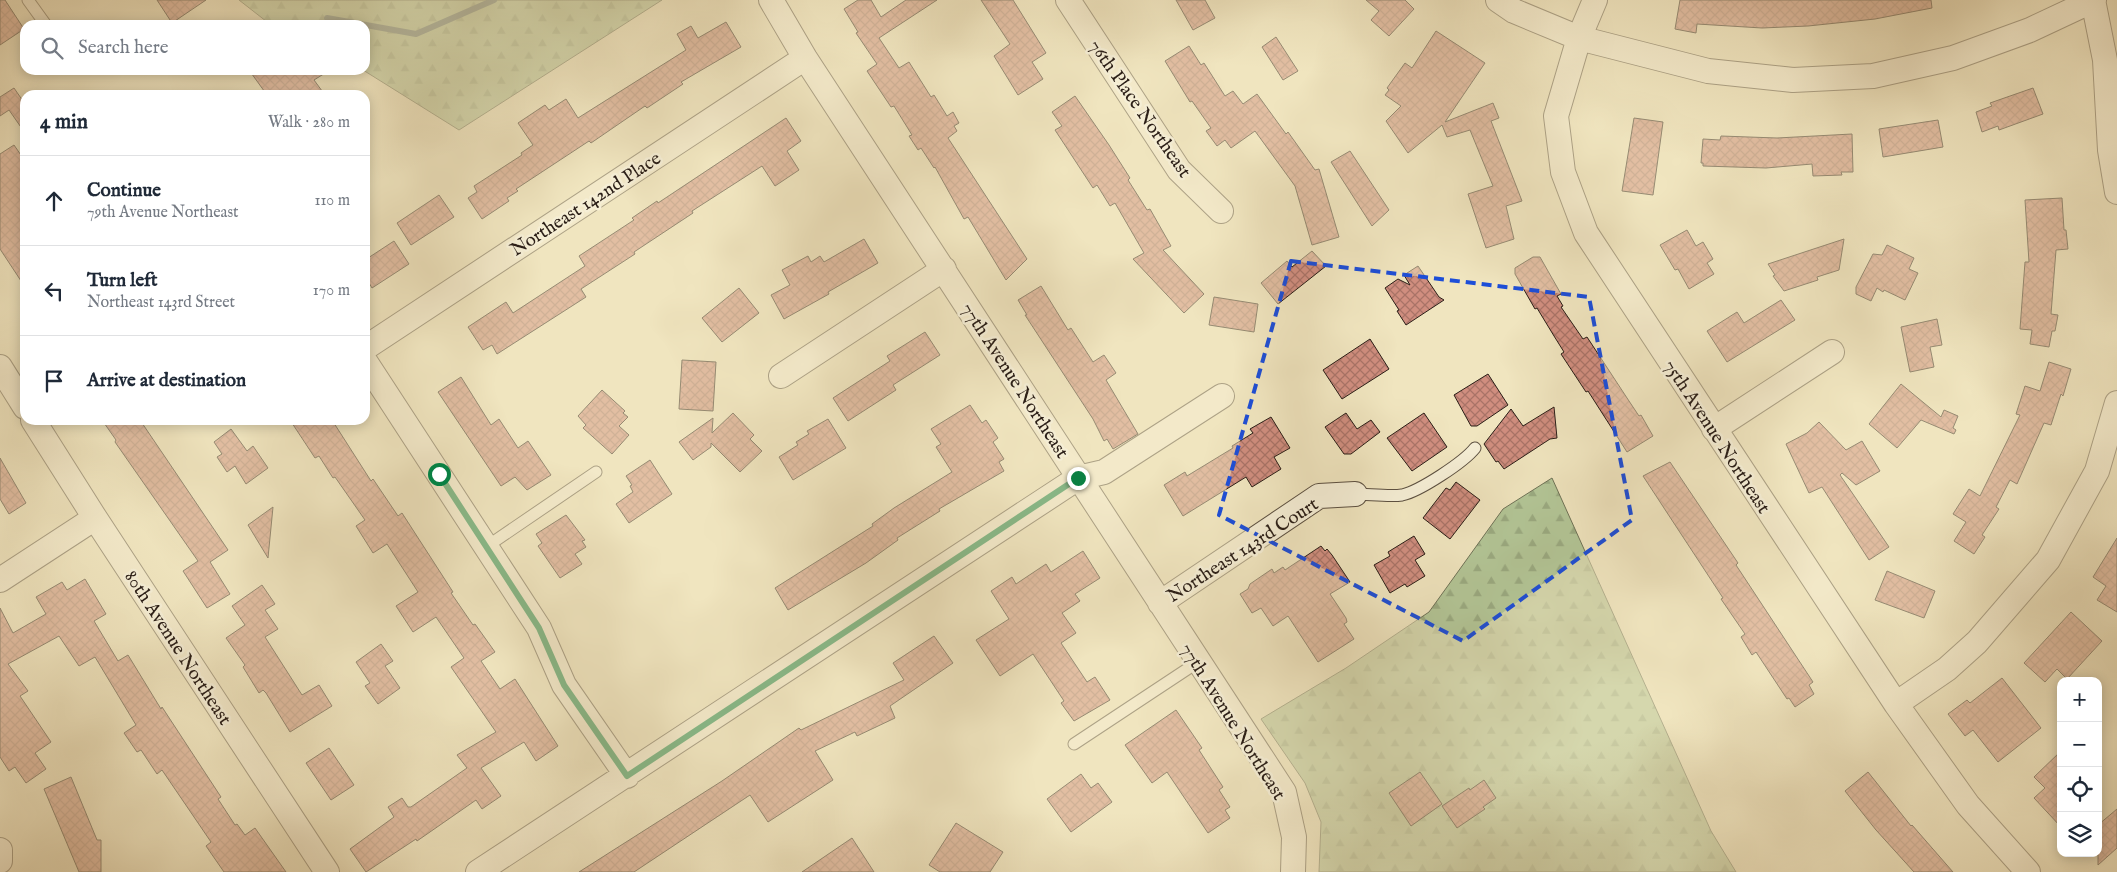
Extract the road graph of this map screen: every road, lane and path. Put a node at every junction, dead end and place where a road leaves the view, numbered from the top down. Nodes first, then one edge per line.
1 (28, 0) edge
2 (771, 0) edge
3 (1068, 0) edge
4 (1498, 0) edge
5 (1595, 0) edge
6 (2094, 0) edge
7 (42, 20) edge
8 (1579, 38) junction
9 (805, 58) junction
10 (2117, 192) edge
11 (1222, 211) dead end
12 (944, 269) junction
13 (370, 345) edge
14 (1832, 352) dead end
15 (0, 367) edge
16 (370, 369) edge
17 (781, 376) dead end
18 (1222, 396) dead end
19 (20, 398) edge
20 (2117, 403) edge
21 (37, 425) edge
22 (1714, 429) junction
23 (1475, 448) dead end
24 (596, 472) dead end
25 (1078, 478) junction
26 (1355, 494) joint
27 (95, 518) junction
28 (486, 547) junction
29 (0, 580) edge
30 (1160, 603) junction
31 (1198, 662) junction
32 (1896, 704) junction
33 (1074, 744) dead end
34 (627, 776) junction
35 (0, 850) edge
36 (0, 861) edge
37 (328, 872) edge
38 (478, 872) edge
39 (1293, 872) edge
40 (2028, 872) edge

1 - 7 lane
2 - 9 street, 77th Avenue Northeast
3 - 11 street, 76th Place Northeast
4 - 8 street
5 - 8 street
6 - 8 street
6 - 10 street
8 - 22 street, 75th Avenue Northeast
9 - 12 street, 77th Avenue Northeast
9 - 13 street, Northeast 142nd Place
12 - 17 street
12 - 25 street, 77th Avenue Northeast
14 - 22 street
15 - 19 street
16 - 28 street
18 - 25 street
20 - 32 street
21 - 27 street, 80th Avenue Northeast
22 - 32 street, 75th Avenue Northeast
23 - 26 lane
24 - 28 lane
25 - 30 street, 77th Avenue Northeast
25 - 34 street
26 - 30 street, Northeast 143rd Court
27 - 29 street
27 - 37 street, 80th Avenue Northeast
28 - 34 street
30 - 31 street, 77th Avenue Northeast
31 - 33 lane
31 - 39 street, 77th Avenue Northeast
32 - 40 street, 75th Avenue Northeast
34 - 38 street
35 - 36 street

